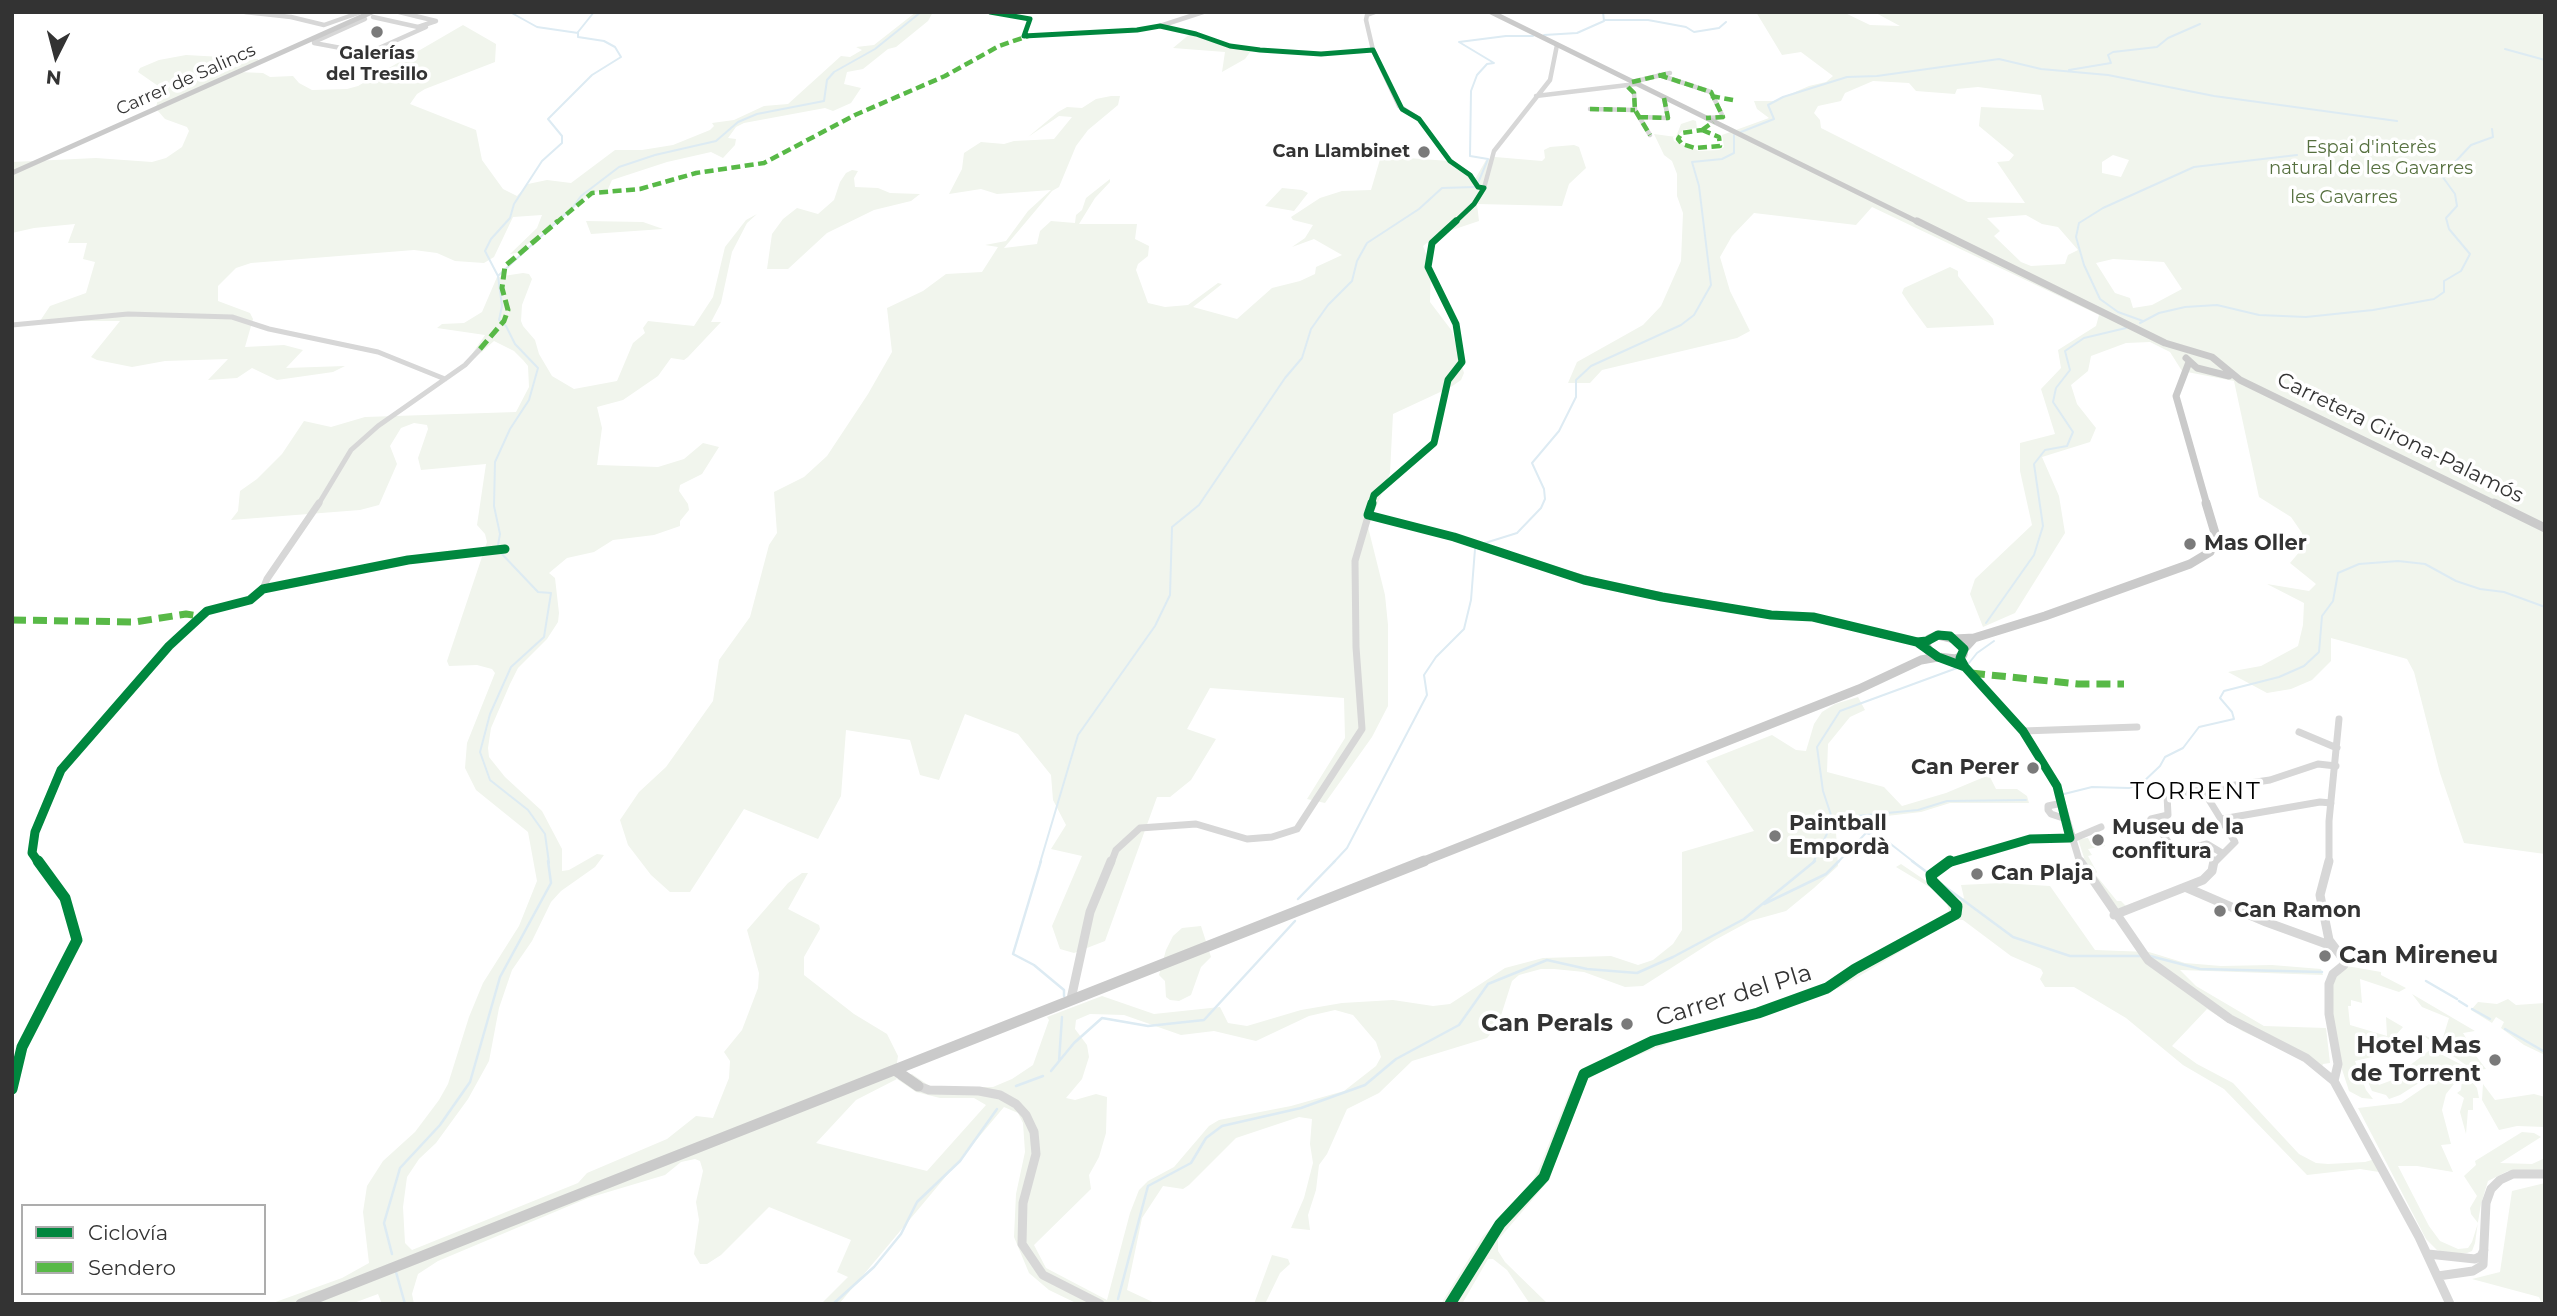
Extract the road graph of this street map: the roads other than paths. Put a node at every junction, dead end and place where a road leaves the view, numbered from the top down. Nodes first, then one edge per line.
1 (244, 12) edge
2 (384, 12) edge
3 (399, 12) edge
4 (1203, 12) edge
5 (1375, 12) edge
6 (1491, 12) edge
7 (363, 14) edge
8 (372, 15) edge
9 (1160, 26) dead end
10 (417, 29) junction
11 (1557, 45) junction
12 (1670, 73) dead end
13 (1659, 75) junction
14 (1632, 84) junction
15 (1536, 96) junction
16 (1664, 98) junction
17 (1590, 109) dead end
18 (1635, 110) junction
19 (1639, 117) junction
20 (1706, 118) junction
21 (1650, 135) dead end
22 (12, 173) edge
23 (1484, 188) junction
24 (12, 325) edge
25 (2165, 343) junction
26 (480, 349) dead end
27 (2196, 354) junction
28 (2188, 360) junction
29 (2221, 365) junction
30 (2209, 371) junction
31 (2183, 376) junction
32 (444, 379) junction
33 (2241, 380) junction
34 (1368, 515) junction
35 (2545, 528) edge
36 (505, 549) dead end
37 (263, 589) junction
38 (1974, 638) junction
39 (1955, 639) junction
40 (1924, 648) junction
41 (1959, 656) junction
42 (2339, 719) dead end
43 (2137, 727) dead end
44 (2023, 731) junction
45 (2300, 732) dead end
46 (2337, 748) junction
47 (2336, 766) junction
48 (2203, 790) junction
49 (2062, 803) junction
50 (2331, 803) junction
51 (2222, 819) junction
52 (2066, 821) junction
53 (2101, 827) dead end
54 (2087, 833) junction
55 (2070, 838) junction
56 (2222, 853) junction
57 (2185, 887) junction
58 (2114, 915) junction
59 (2333, 946) junction
60 (1071, 999) junction
61 (908, 1064) junction
62 (895, 1070) junction
63 (2334, 1081) junction
64 (918, 1086) junction
65 (12, 1089) edge
66 (2545, 1174) edge
67 (2484, 1249) junction
68 (2428, 1254) junction
69 (2438, 1276) junction
70 (301, 1304) edge
71 (1100, 1304) edge
72 (1450, 1304) edge
73 (2450, 1304) edge

1 - 7 street
2 - 8 main road, Carrer de Salincs
3 - 10 street
4 - 9 street
5 - 23 street
6 - 11 main road
7 - 8 main road, Carrer de Salincs
7 - 10 street
7 - 22 main road, Carrer de Salincs
8 - 10 street
11 - 14 main road
11 - 15 street
12 - 13 street
13 - 14 street
13 - 20 street
14 - 15 street
14 - 16 main road
14 - 18 street
15 - 23 street
16 - 19 street
16 - 20 main road
17 - 18 street
18 - 19 street
19 - 21 street
20 - 25 main road
23 - 34 street
24 - 32 street
25 - 27 main road
25 - 28 main road
26 - 32 street
27 - 28 main road
27 - 29 main road, Carretera Girona-Palamós
28 - 30 main road, Carretera Girona-Palamós
28 - 31 main road
29 - 30 main road
29 - 33 main road, Carretera Girona-Palamós
30 - 31 main road
30 - 33 main road, Carretera Girona-Palamós
31 - 38 main road
32 - 37 street
33 - 35 main road, Carretera Girona-Palamós
34 - 40 street
34 - 60 street
36 - 37 street
37 - 65 street
38 - 39 main road
38 - 41 main road
39 - 40 main road
39 - 41 main road
40 - 41 main road
40 - 60 main road
41 - 44 street
42 - 46 street
43 - 44 street
44 - 49 street
45 - 46 street
46 - 47 street
47 - 48 street
47 - 50 street
48 - 51 street
48 - 56 street
49 - 52 street
49 - 52 street
50 - 51 street
50 - 59 street
51 - 56 street
52 - 54 street
52 - 55 street
53 - 54 street
54 - 55 street
55 - 58 street
55 - 72 street, Carrer del Pla
56 - 57 street
57 - 58 street
57 - 59 street
58 - 63 street
59 - 63 street
60 - 61 main road
61 - 62 main road
61 - 64 main road
62 - 64 main road
62 - 70 main road
63 - 68 street
64 - 71 street
66 - 67 street
67 - 68 street
67 - 69 street
68 - 69 street
69 - 73 street

